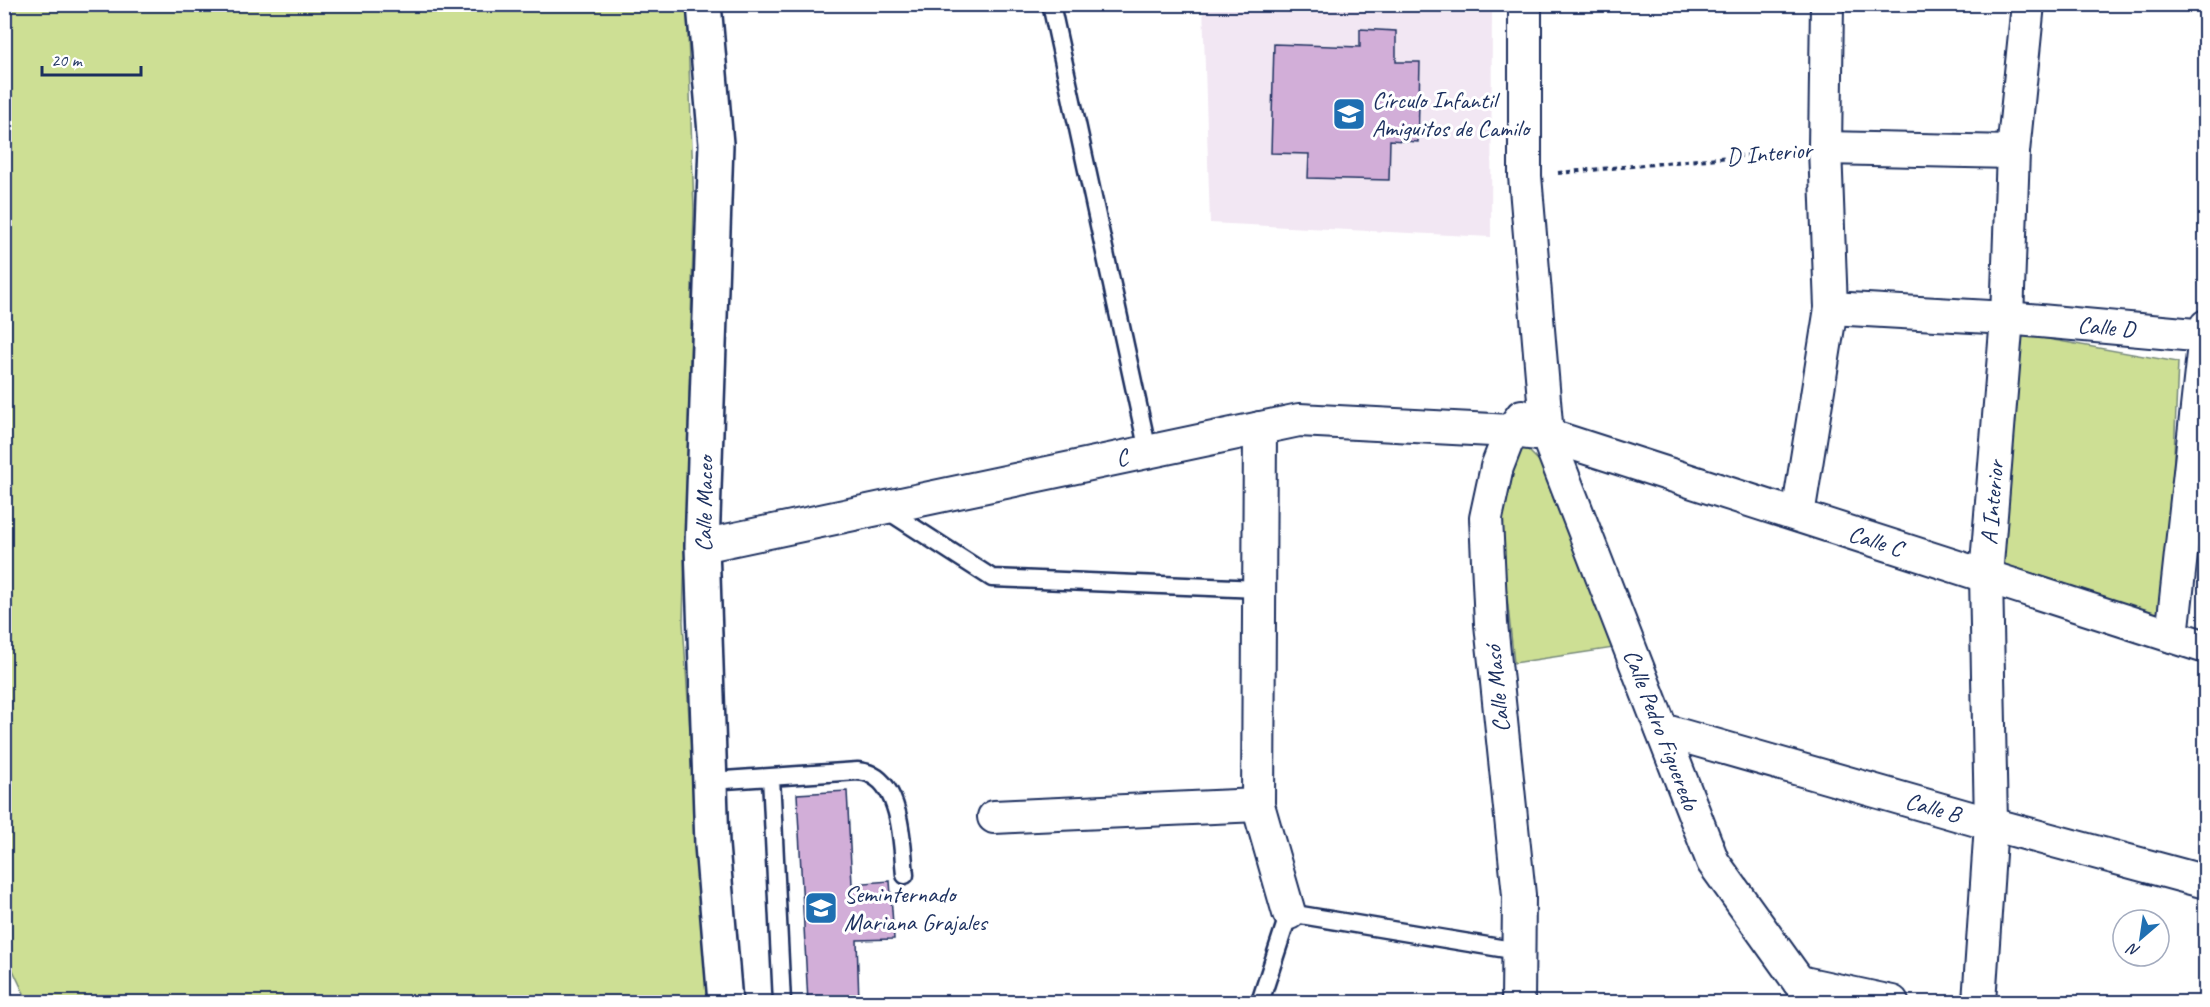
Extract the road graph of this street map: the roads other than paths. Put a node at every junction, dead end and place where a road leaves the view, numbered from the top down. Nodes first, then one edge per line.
1 (704, 4) edge
2 (1051, 4) edge
3 (1525, 4) edge
4 (1827, 4) edge
5 (2028, 4) edge
6 (1825, 148) junction
7 (2013, 152) junction
8 (1830, 308) junction
9 (2007, 318) junction
10 (2205, 333) edge
11 (1543, 390) junction
12 (1260, 428) junction
13 (1510, 431) junction
14 (1547, 435) junction
15 (1148, 451) junction
16 (882, 507) junction
17 (1798, 515) junction
18 (702, 546) junction
19 (1986, 576) junction
20 (1259, 589) junction
21 (2172, 636) junction
22 (2205, 647) edge
23 (1662, 730) junction
24 (771, 777) junction
25 (710, 781) junction
26 (1258, 805) junction
27 (994, 818) dead end
28 (1991, 824) junction
29 (905, 875) dead end
30 (2205, 882) edge
31 (1289, 913) junction
32 (1518, 951) junction
33 (1809, 992) edge
34 (724, 1002) edge
35 (782, 1002) edge
36 (1260, 1002) edge
37 (1518, 1002) edge
38 (1892, 1002) edge
39 (1979, 1002) edge

1 - 18 street, Calle Maceo
2 - 15 lane
3 - 11 street
4 - 6 street
5 - 7 street, A Interior
6 - 7 street, D Interior
6 - 8 street
7 - 9 street, A Interior
8 - 9 street, Calle D
8 - 17 street
9 - 10 street, Calle D
9 - 19 street, A Interior
10 - 21 street
11 - 13 street, Calle Masó
11 - 14 street
12 - 13 street, C
12 - 15 street, C
12 - 20 street
13 - 14 street, C
13 - 32 street, Calle Masó
14 - 17 street, Calle C
14 - 23 street, Calle Pedro Figueredo
15 - 16 street, C
16 - 18 street, C
16 - 20 lane
17 - 19 street, Calle C
18 - 25 street, Calle Maceo
19 - 21 street, Calle C
19 - 28 street, A Interior
20 - 26 street
21 - 22 street, Calle C
23 - 28 street, Calle B
23 - 33 street, Calle Pedro Figueredo
24 - 25 lane
24 - 29 lane
24 - 35 lane
25 - 34 street, Calle Maceo
26 - 27 street
26 - 31 street
28 - 30 street, Calle B
28 - 39 street, A Interior
31 - 32 lane
31 - 36 lane
32 - 37 street, Calle Masó
33 - 38 street

